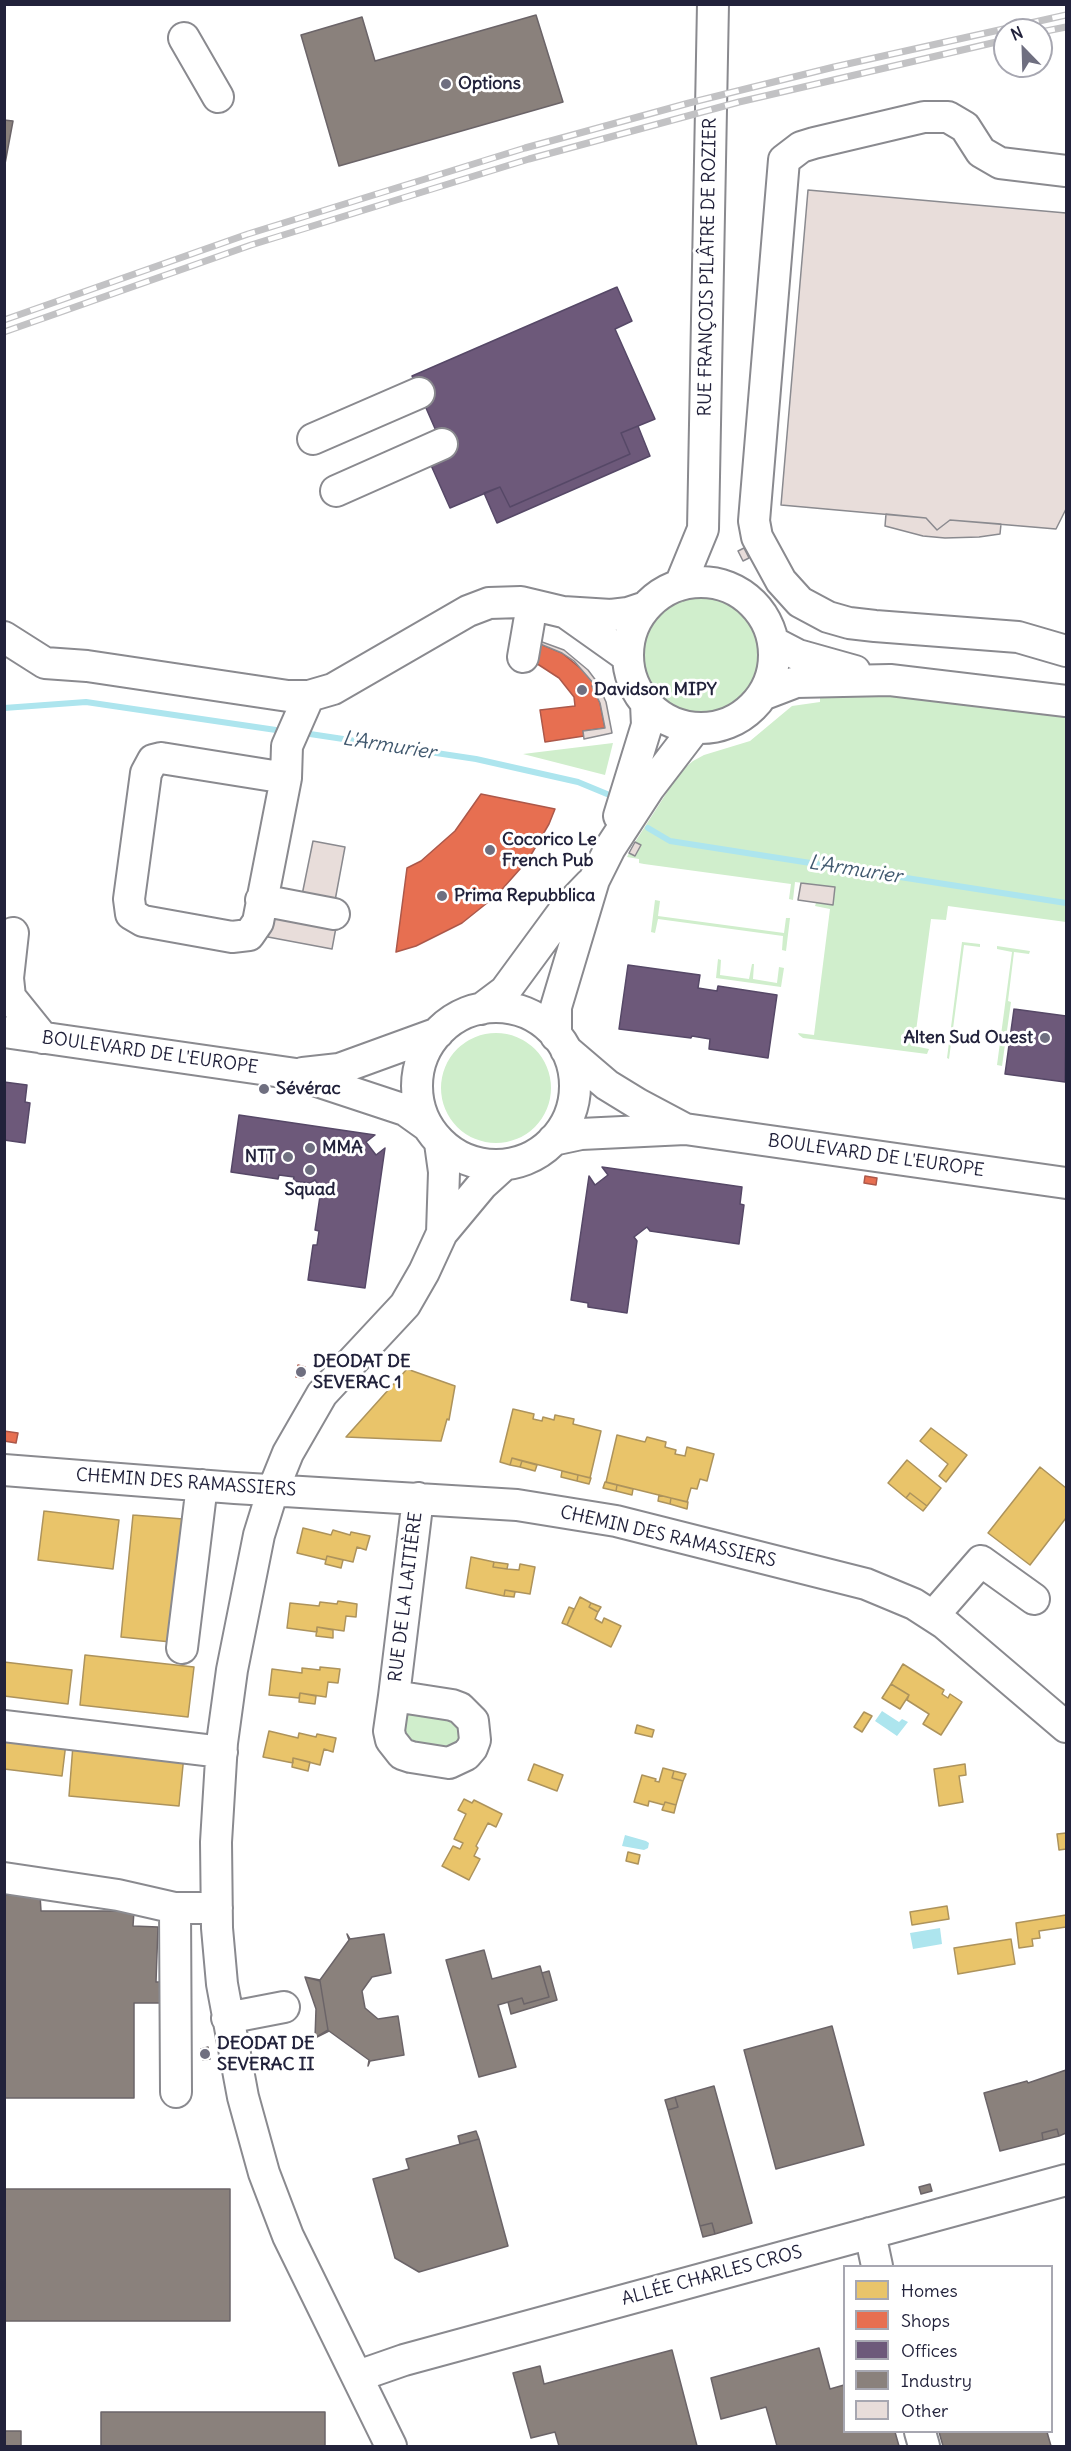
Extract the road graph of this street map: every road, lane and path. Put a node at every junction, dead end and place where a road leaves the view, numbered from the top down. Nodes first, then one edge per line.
1 (713, 4) edge
2 (184, 38) dead end
3 (218, 97) dead end
4 (1066, 171) edge
5 (419, 393) dead end
6 (313, 439) dead end
7 (442, 444) dead end
8 (336, 491) dead end
9 (703, 529) junction
10 (680, 585) junction
11 (727, 586) junction
12 (646, 607) junction
13 (563, 612) junction
14 (529, 622) dead end
15 (4, 637) edge
16 (773, 642) junction
17 (1066, 651) edge
18 (523, 657) dead end
19 (627, 657) junction
20 (890, 680) junction
21 (762, 695) junction
22 (309, 696) junction
23 (1066, 701) edge
24 (646, 704) junction
25 (695, 728) junction
26 (286, 778) junction
27 (610, 848) junction
28 (594, 880) junction
29 (261, 900) junction
30 (334, 914) dead end
31 (13, 933) dead end
32 (481, 1009) junction
33 (4, 1032) edge
34 (438, 1033) junction
35 (43, 1038) junction
36 (561, 1043) junction
37 (296, 1074) junction
38 (685, 1129) junction
39 (433, 1134) junction
40 (553, 1140) junction
41 (504, 1165) junction
42 (1066, 1183) edge
43 (442, 1233) junction
44 (4, 1470) edge
45 (202, 1485) junction
46 (273, 1490) junction
47 (418, 1498) junction
48 (1034, 1599) dead end
49 (934, 1615) junction
50 (182, 1648) dead end
51 (394, 1696) dead end
52 (4, 1726) edge
53 (1066, 1726) edge
54 (222, 1752) junction
55 (4, 1878) edge
56 (175, 1908) junction
57 (217, 1908) junction
58 (284, 2007) dead end
59 (227, 2018) junction
60 (176, 2092) dead end
61 (1066, 2180) edge
62 (870, 2233) junction
63 (878, 2265) edge
64 (358, 2376) junction
65 (390, 2446) edge

1 - 9 street, RUE FRANÇOIS PILÂTRE DE ROZIER
2 - 3 street
4 - 17 street
5 - 6 street
7 - 8 street
9 - 10 street, RUE FRANÇOIS PILÂTRE DE ROZIER
9 - 11 street, RUE FRANÇOIS PILÂTRE DE ROZIER
10 - 11 street
10 - 12 street
11 - 16 street
12 - 13 street
12 - 19 street
13 - 19 street
13 - 22 street
14 - 18 street
15 - 22 street
16 - 20 street
16 - 21 street
19 - 24 street
20 - 21 street
20 - 23 street
21 - 25 street
22 - 26 street
24 - 25 street
24 - 27 street
25 - 27 street
26 - 29 street
26 - 29 street
27 - 28 street
28 - 32 street
28 - 36 street
29 - 30 street
31 - 35 street
32 - 34 street, BOULEVARD DE L'EUROPE
32 - 36 street, BOULEVARD DE L'EUROPE
33 - 35 street, BOULEVARD DE L'EUROPE
34 - 37 street, BOULEVARD DE L'EUROPE
34 - 39 street, BOULEVARD DE L'EUROPE
35 - 37 street, BOULEVARD DE L'EUROPE
36 - 38 street, BOULEVARD DE L'EUROPE
36 - 40 street, BOULEVARD DE L'EUROPE
37 - 39 street, BOULEVARD DE L'EUROPE
38 - 40 street, BOULEVARD DE L'EUROPE
38 - 42 street, BOULEVARD DE L'EUROPE
39 - 41 street, BOULEVARD DE L'EUROPE
39 - 43 street
40 - 41 street, BOULEVARD DE L'EUROPE
41 - 43 street
43 - 46 street
44 - 45 street, CHEMIN DES RAMASSIERS
45 - 46 street, CHEMIN DES RAMASSIERS
45 - 50 street
46 - 47 street, CHEMIN DES RAMASSIERS
46 - 54 street
47 - 49 street, CHEMIN DES RAMASSIERS
47 - 51 street, RUE DE LA LAITIÈRE
48 - 49 street
49 - 53 street, CHEMIN DES RAMASSIERS
52 - 54 street
54 - 57 street
55 - 56 street
56 - 57 street
56 - 60 street
57 - 59 street
58 - 59 street
59 - 64 street
61 - 62 street, ALLÉE CHARLES CROS
62 - 63 street
62 - 64 street, ALLÉE CHARLES CROS
64 - 65 street

